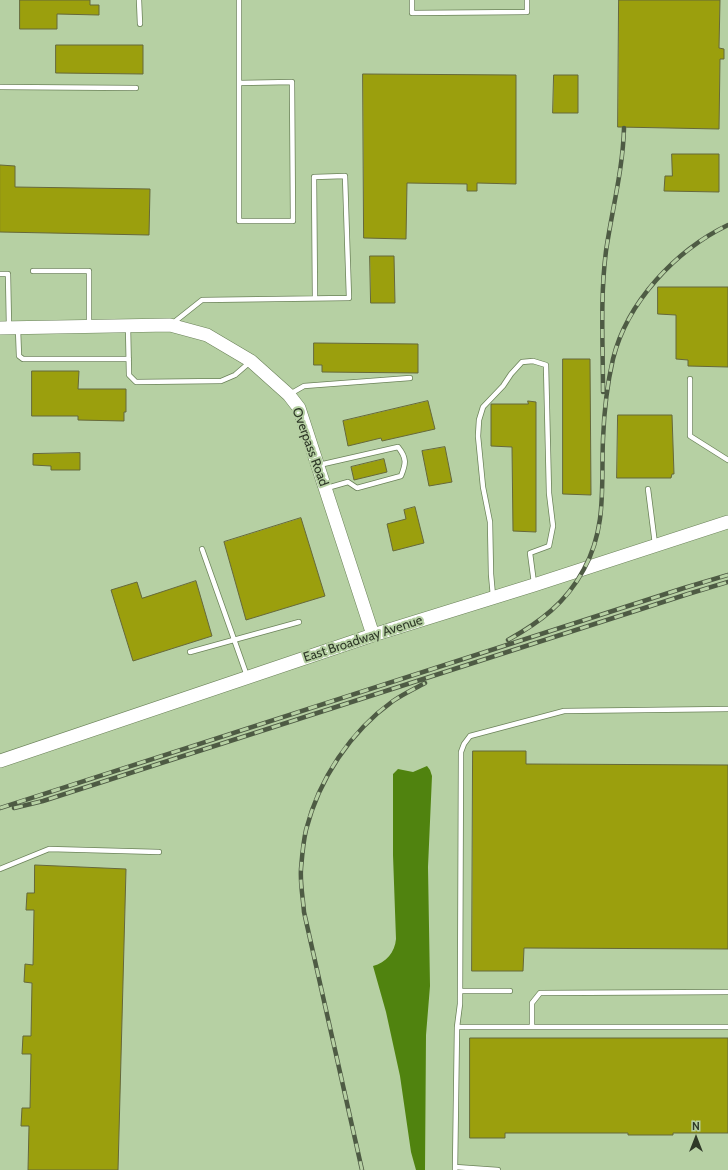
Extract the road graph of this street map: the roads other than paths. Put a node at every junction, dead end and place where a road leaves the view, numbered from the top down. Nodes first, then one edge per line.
1 (140, 0) edge
2 (239, 0) edge
3 (412, 0) edge
4 (527, 0) edge
5 (140, 24) dead end
6 (239, 83) junction
7 (0, 87) edge
8 (136, 88) dead end
9 (33, 271) dead end
10 (0, 274) edge
11 (316, 298) junction
12 (170, 325) junction
13 (89, 326) junction
14 (128, 326) junction
15 (9, 328) edge
16 (129, 360) junction
17 (251, 361) junction
18 (410, 378) dead end
19 (690, 379) dead end
20 (289, 395) junction
21 (728, 460) edge
22 (317, 465) junction
23 (325, 489) junction
24 (648, 489) dead end
25 (728, 522) edge
26 (656, 546) junction
27 (202, 549) dead end
28 (534, 585) junction
29 (493, 598) junction
30 (299, 622) dead end
31 (374, 635) junction
32 (235, 641) junction
33 (190, 652) dead end
34 (248, 678) junction
35 (728, 710) edge
36 (0, 761) edge
37 (159, 852) dead end
38 (0, 869) edge
39 (460, 991) junction
40 (510, 991) dead end
41 (728, 992) edge
42 (457, 1026) junction
43 (532, 1026) junction
44 (728, 1027) edge
45 (455, 1169) edge
46 (498, 1170) edge

1 - 5 lane
2 - 6 lane
3 - 4 lane
6 - 6 lane
7 - 8 lane
9 - 13 lane
10 - 15 lane
11 - 11 lane
11 - 12 lane
12 - 14 main road, Overpass Road
12 - 17 main road, Overpass Road
13 - 14 main road, Overpass Road
13 - 15 main road, Overpass Road
14 - 16 lane
15 - 16 lane
16 - 17 lane
17 - 20 main road, Overpass Road
18 - 20 lane
19 - 21 lane
20 - 22 main road, Overpass Road
22 - 23 main road, Overpass Road
22 - 23 lane
23 - 31 main road, Overpass Road
24 - 26 lane
25 - 26 main road, East Broadway Avenue
26 - 28 main road, East Broadway Avenue
27 - 32 lane
28 - 29 main road, East Broadway Avenue
28 - 29 lane
29 - 31 main road, East Broadway Avenue
30 - 32 lane
31 - 34 main road, East Broadway Avenue
32 - 33 lane
32 - 34 lane
34 - 36 main road, East Broadway Avenue
35 - 39 lane
37 - 38 lane
39 - 40 lane
39 - 42 lane
41 - 43 lane
42 - 43 lane
42 - 45 lane
43 - 44 lane
45 - 46 lane

